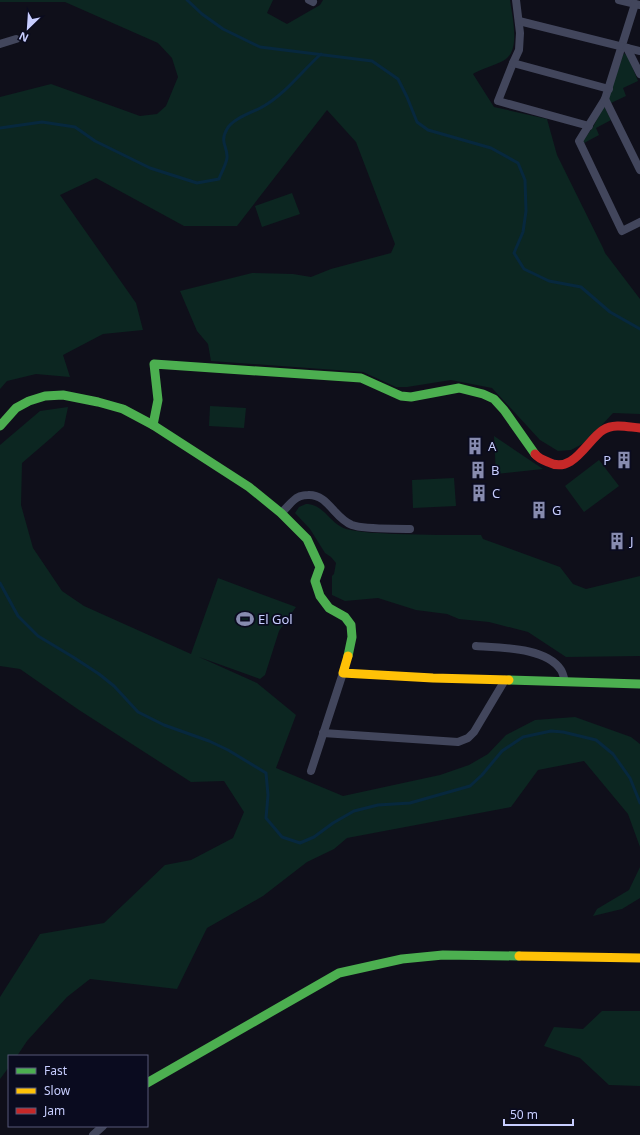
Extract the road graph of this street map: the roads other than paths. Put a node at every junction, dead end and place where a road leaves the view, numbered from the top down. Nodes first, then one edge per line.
1 (516, 0) edge
2 (619, 0) edge
3 (637, 4) edge
4 (519, 22) junction
5 (16, 39) dead end
6 (0, 44) edge
7 (624, 47) junction
8 (640, 51) edge
9 (513, 63) junction
10 (640, 74) edge
11 (609, 89) junction
12 (605, 99) junction
13 (589, 126) junction
14 (640, 170) edge
15 (640, 222) edge
16 (153, 425) junction
17 (0, 426) edge
18 (640, 428) edge
19 (281, 513) junction
20 (410, 528) dead end
21 (476, 646) dead end
22 (343, 673) junction
23 (504, 680) junction
24 (565, 682) junction
25 (640, 684) edge
26 (323, 733) junction
27 (311, 771) dead end
28 (640, 958) edge
29 (148, 1082) edge
30 (102, 1127) edge
31 (93, 1135) edge

1 - 4 street
2 - 3 street
3 - 7 street
4 - 7 street
4 - 9 street
5 - 6 street
7 - 8 street
7 - 10 street
7 - 11 street
9 - 11 street
9 - 13 street
11 - 12 street
12 - 13 street
12 - 14 street
13 - 15 street
16 - 17 street
16 - 18 street
16 - 19 street
19 - 20 street
19 - 22 street
21 - 24 street
22 - 23 street
22 - 26 street
23 - 24 street
23 - 26 street
24 - 25 street
26 - 27 street
28 - 29 street
30 - 31 street

